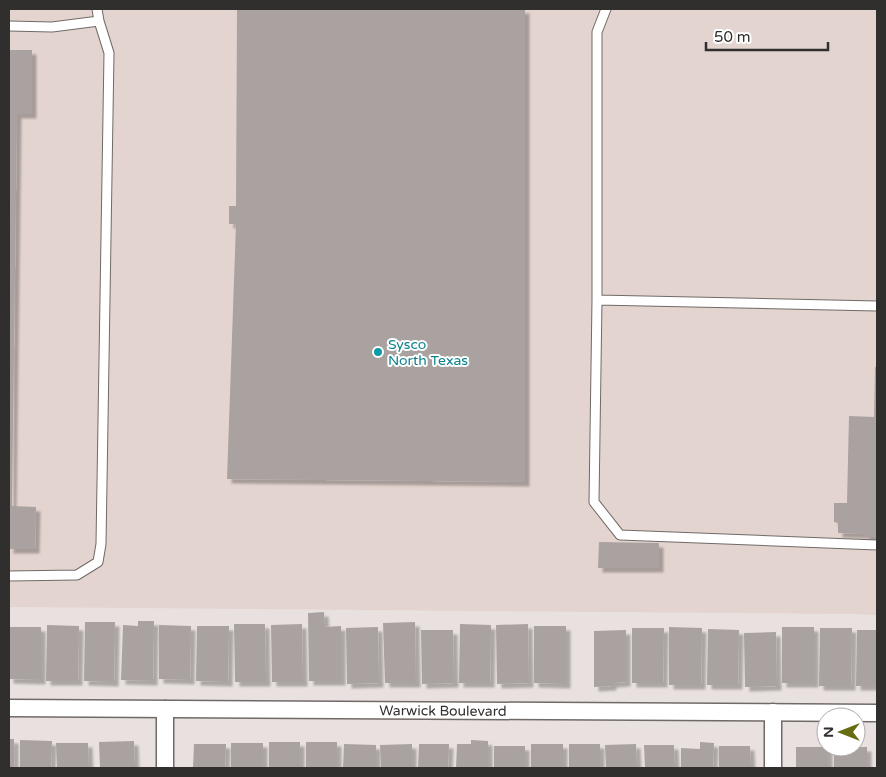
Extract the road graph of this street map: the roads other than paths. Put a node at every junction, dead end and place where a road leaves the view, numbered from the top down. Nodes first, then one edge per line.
1 (97, 9) edge
2 (606, 9) edge
3 (98, 21) junction
4 (9, 26) edge
5 (597, 300) junction
6 (877, 306) edge
7 (877, 545) edge
8 (9, 576) edge
9 (9, 708) edge
10 (165, 709) junction
11 (773, 712) junction
12 (877, 712) edge
13 (165, 768) edge
14 (773, 768) edge

1 - 3 lane
2 - 5 lane
3 - 4 lane
3 - 8 lane
5 - 6 lane
5 - 7 lane
9 - 10 street, Warwick Boulevard
10 - 11 street, Warwick Boulevard
10 - 13 street
11 - 12 street, Warwick Boulevard
11 - 14 street

